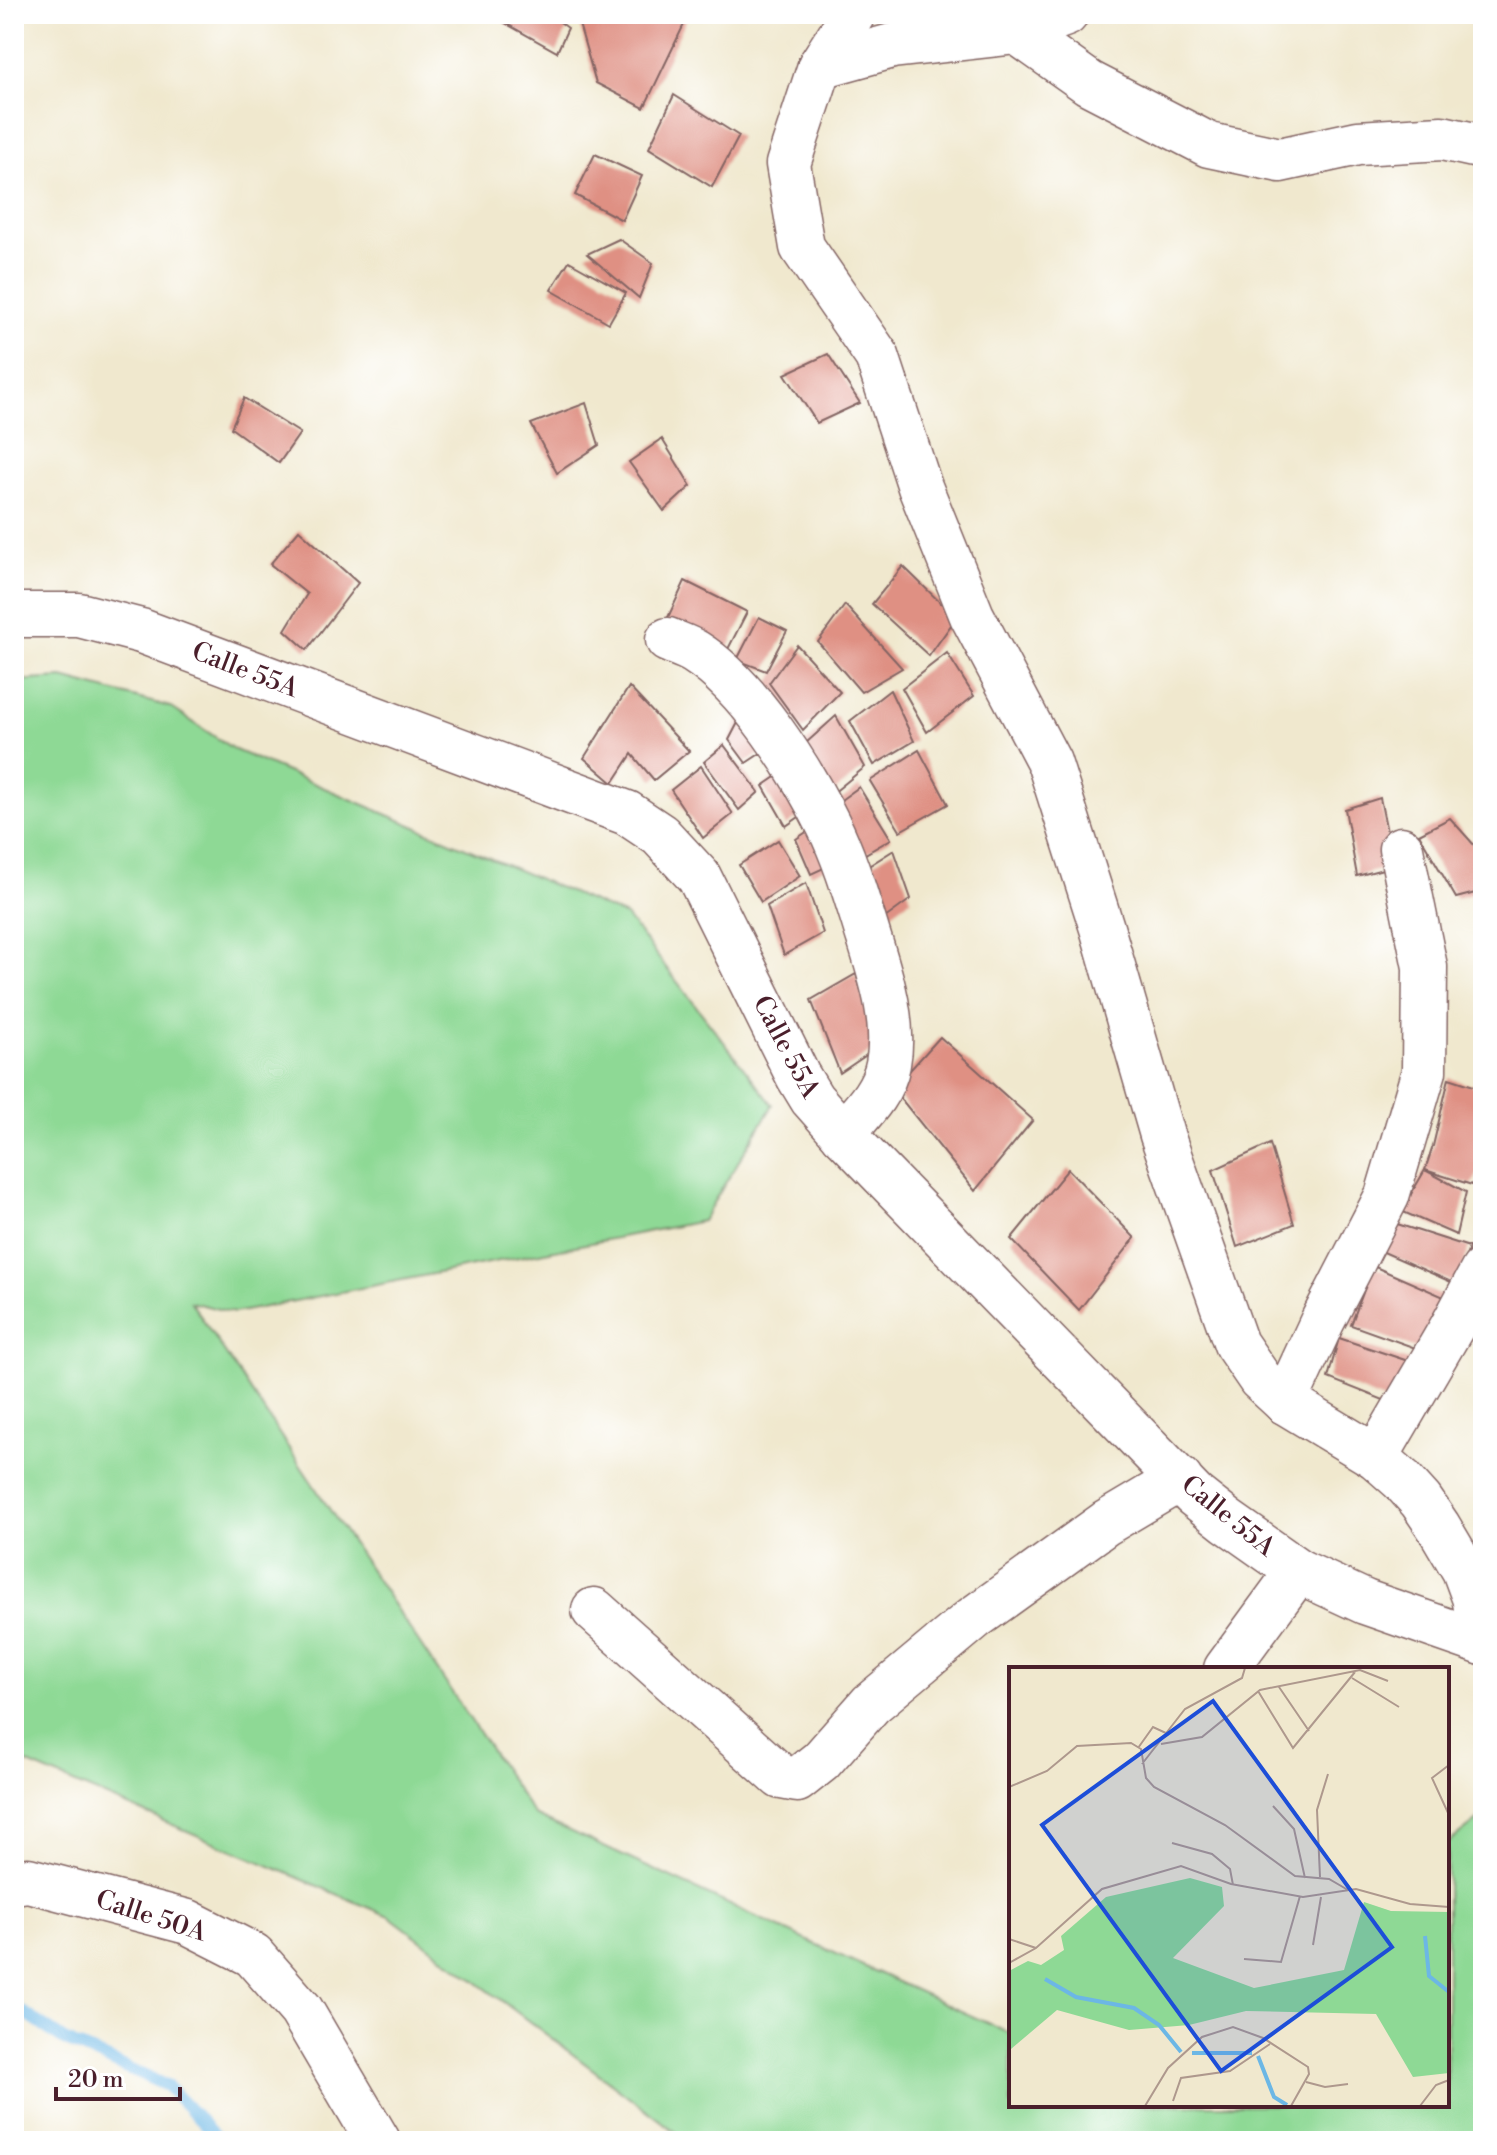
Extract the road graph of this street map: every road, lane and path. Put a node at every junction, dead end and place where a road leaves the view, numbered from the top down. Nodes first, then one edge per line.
1 (853, 14) edge
2 (1066, 14) edge
3 (1017, 32) junction
4 (820, 66) junction
5 (1483, 147) edge
6 (14, 615) edge
7 (668, 640) dead end
8 (1401, 849) dead end
9 (843, 1134) junction
10 (1483, 1270) edge
11 (1285, 1402) junction
12 (1376, 1457) junction
13 (1180, 1479) junction
14 (1298, 1571) junction
15 (594, 1610) dead end
16 (1483, 1643) edge
17 (1227, 1667) edge
18 (14, 1882) edge
19 (378, 2141) edge

1 - 4 street
2 - 3 street
3 - 4 street
3 - 5 street
4 - 11 street
6 - 9 street, Calle 55A
7 - 9 street
8 - 11 street
9 - 13 street, Calle 55A
10 - 12 street
11 - 12 street
12 - 16 street
13 - 14 street, Calle 55A
13 - 15 street
14 - 16 street, Calle 55A
14 - 17 street
18 - 19 street, Calle 50A

